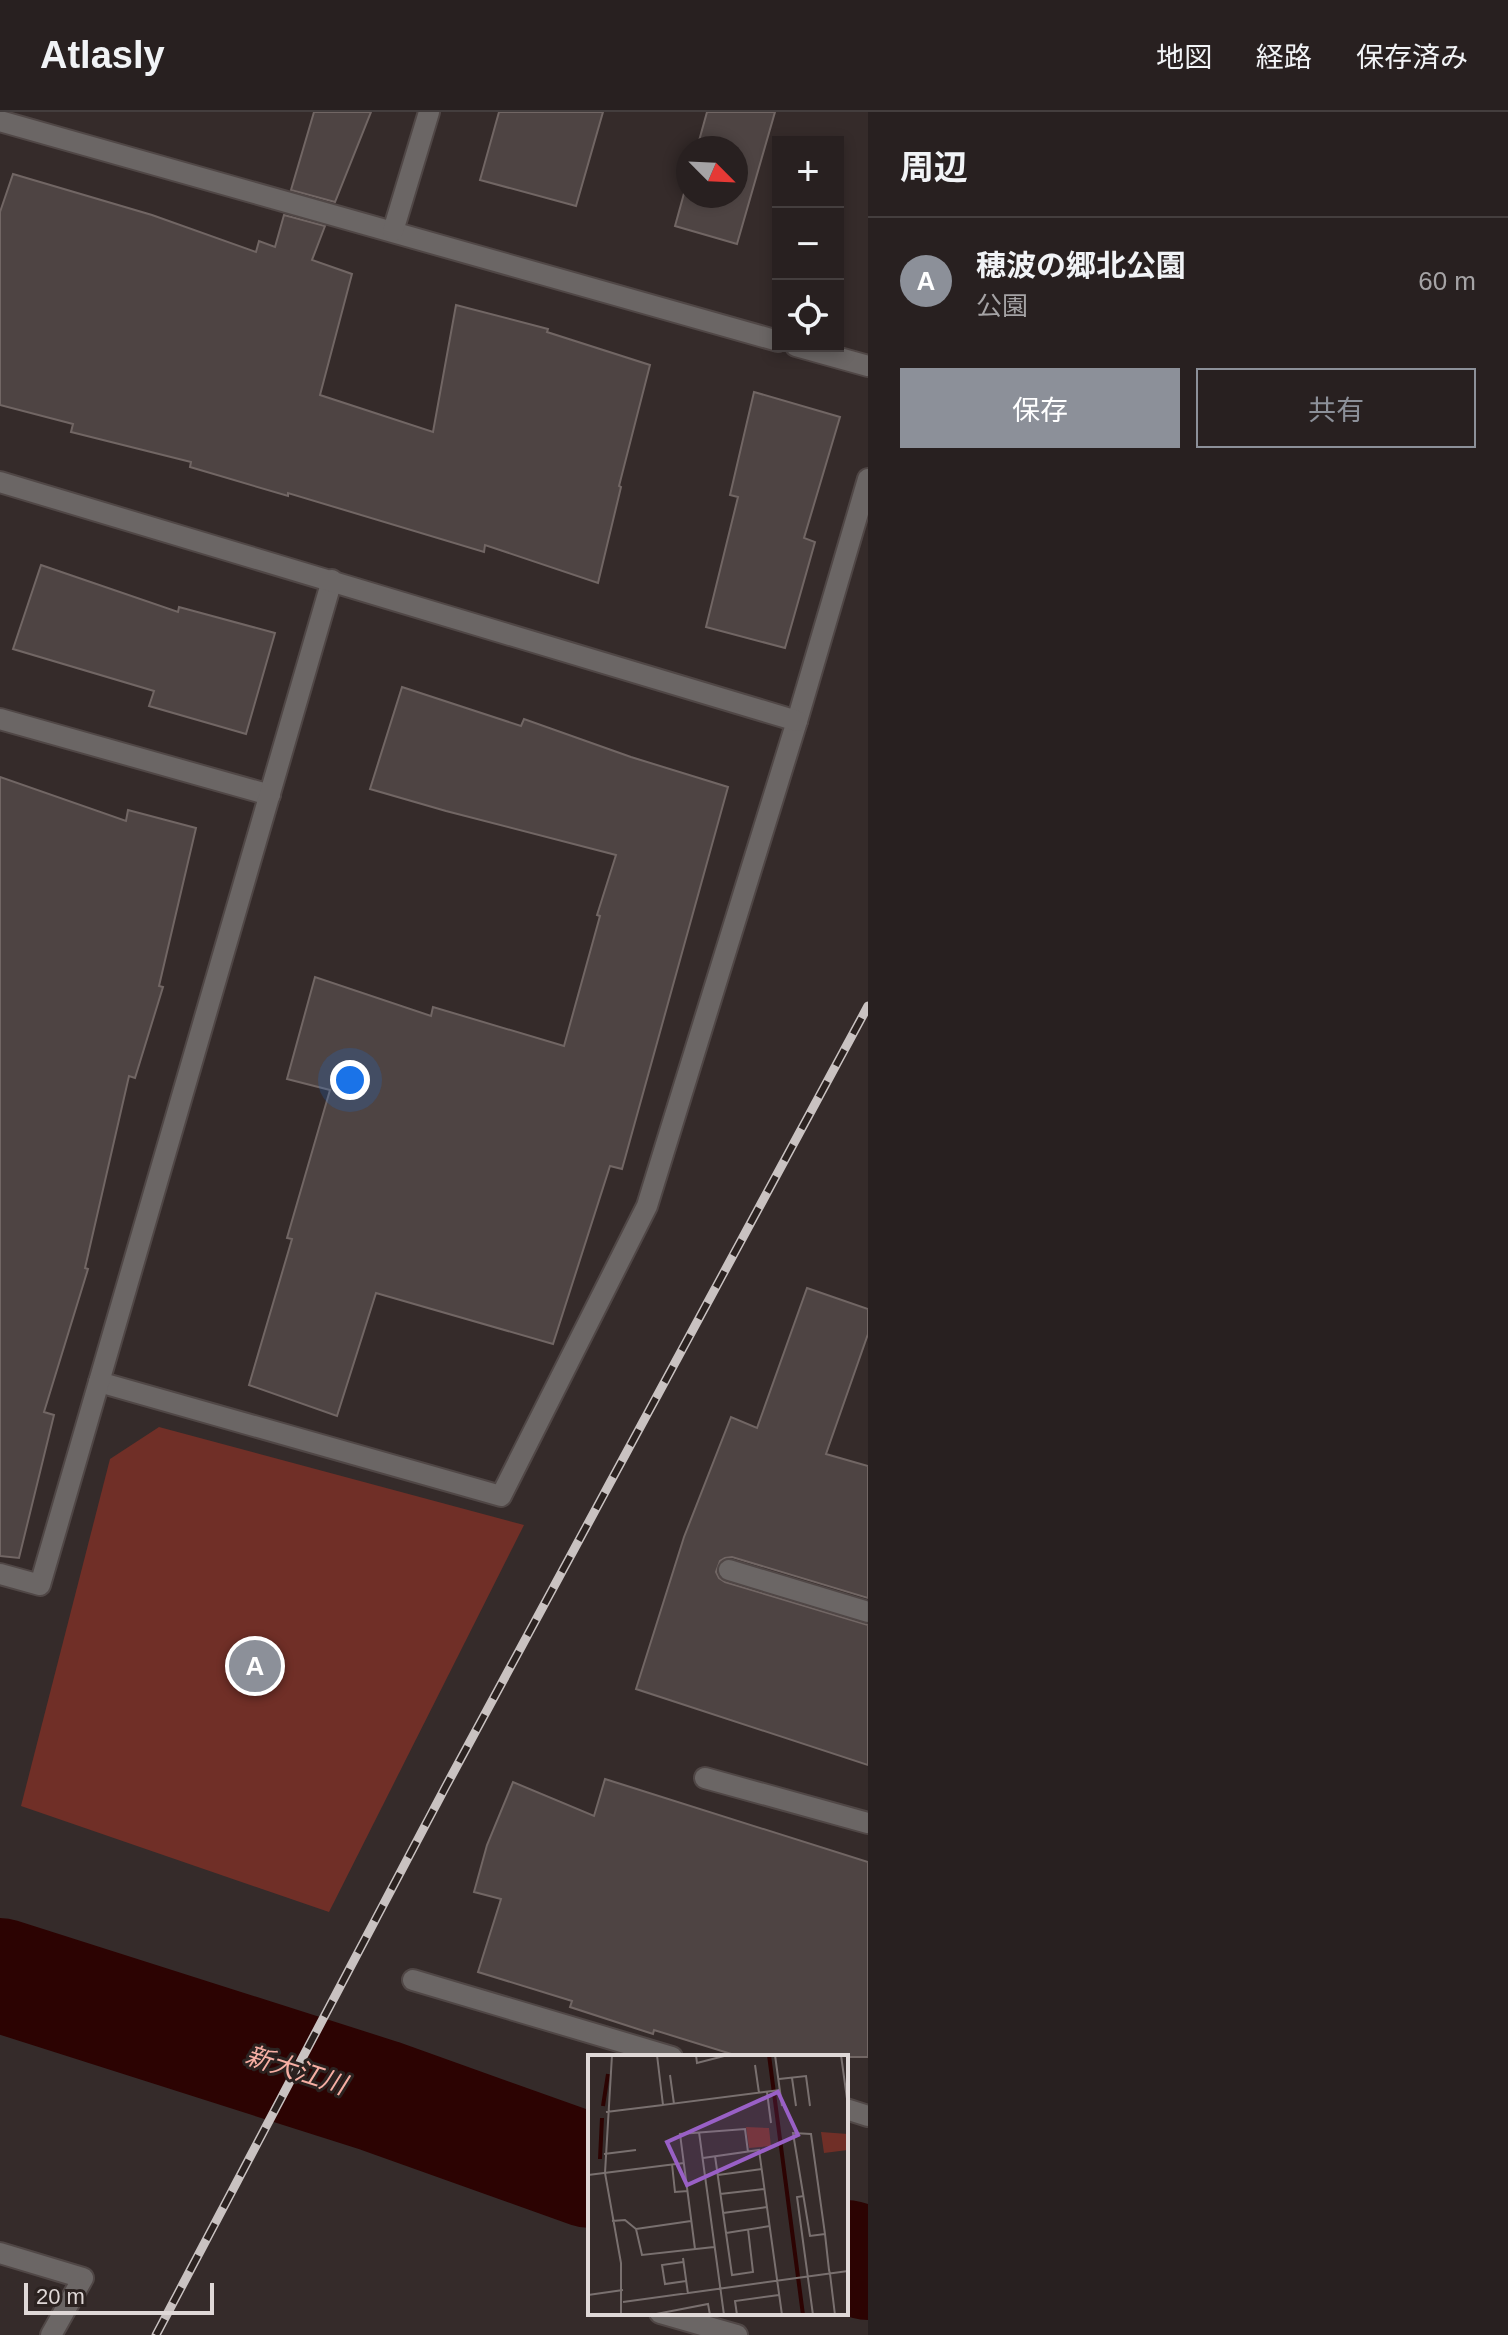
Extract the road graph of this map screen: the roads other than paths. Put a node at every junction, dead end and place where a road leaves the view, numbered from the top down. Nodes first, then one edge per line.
1 (429, 112) edge
2 (0, 121) edge
3 (393, 231) junction
4 (772, 339) edge
5 (818, 352) edge
6 (868, 366) edge
7 (868, 479) edge
8 (0, 482) edge
9 (332, 580) junction
10 (0, 719) edge
11 (797, 721) junction
12 (270, 795) junction
13 (99, 1382) junction
14 (729, 1570) dead end
15 (0, 1574) edge
16 (868, 1612) edge
17 (705, 1778) dead end
18 (868, 1823) edge
19 (413, 1980) dead end
20 (665, 2055) edge
21 (848, 2110) edge
22 (868, 2116) edge
23 (0, 2253) edge
24 (667, 2315) edge
25 (51, 2335) edge
26 (737, 2335) edge

1 - 3 street
2 - 3 street
3 - 4 street
5 - 6 street
7 - 11 street
8 - 9 street
9 - 11 street
9 - 12 street
10 - 12 street
11 - 13 street
12 - 13 street
13 - 15 street
14 - 16 street
17 - 18 street
19 - 20 street
21 - 22 street
23 - 25 street
24 - 26 street

